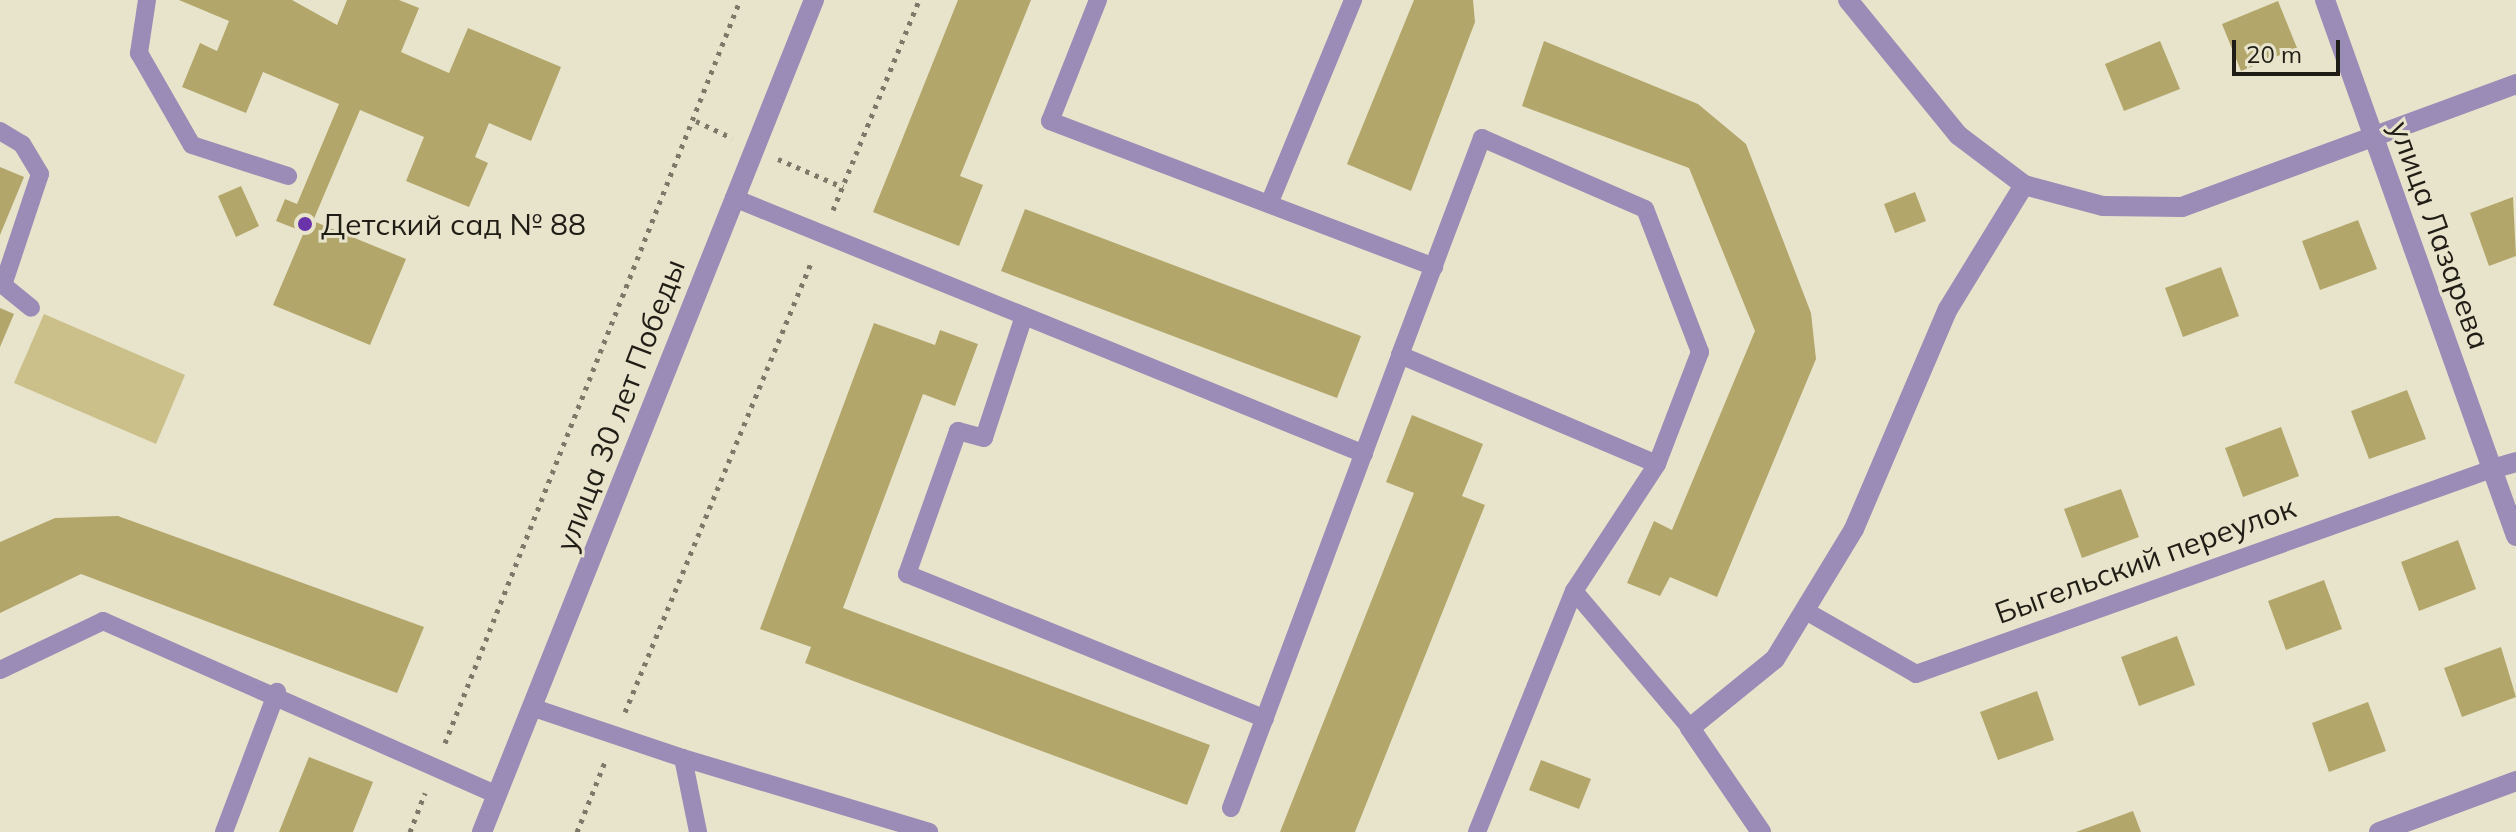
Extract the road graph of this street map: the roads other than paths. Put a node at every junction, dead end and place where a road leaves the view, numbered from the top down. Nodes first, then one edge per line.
1 (147, 0) edge
2 (814, 0) edge
3 (1098, 0) edge
4 (1353, 0) edge
5 (1848, 0) edge
6 (2325, 0) edge
7 (2516, 84) edge
8 (0, 131) edge
9 (2373, 135) junction
10 (288, 176) dead end
11 (2024, 185) junction
12 (734, 198) junction
13 (1269, 204) junction
14 (1434, 267) junction
15 (31, 308) dead end
16 (1024, 316) junction
17 (1400, 355) junction
18 (1364, 454) junction
19 (2516, 462) edge
20 (1657, 464) junction
21 (2492, 469) junction
22 (2516, 536) edge
23 (1574, 591) junction
24 (1804, 610) junction
25 (0, 670) edge
26 (277, 692) junction
27 (534, 708) junction
28 (1265, 719) junction
29 (1690, 728) junction
30 (683, 758) junction
31 (2516, 781) edge
32 (497, 795) junction
33 (1231, 808) dead end
34 (224, 832) edge
35 (482, 832) edge
36 (698, 832) edge
37 (929, 832) edge
38 (1477, 832) edge
39 (1761, 832) edge
40 (2379, 832) edge

1 - 10 lane
2 - 12 street, улица 30 лет Победы
3 - 13 lane
4 - 13 lane
5 - 11 street
6 - 9 street, улица Лазарева
7 - 9 street
8 - 15 lane
9 - 11 street
9 - 21 street, улица Лазарева
11 - 24 street
12 - 16 lane
12 - 27 street, улица 30 лет Победы
13 - 14 lane
14 - 17 lane
14 - 20 lane
16 - 18 lane
16 - 28 lane
17 - 18 lane
17 - 20 lane
18 - 28 lane
19 - 21 street, Быгельский переулок
20 - 23 lane
21 - 22 street, улица Лазарева
21 - 24 lane, Быгельский переулок
23 - 29 lane
23 - 38 lane
24 - 29 street
25 - 26 lane
26 - 32 lane
26 - 34 lane
27 - 30 lane
27 - 32 street, улица 30 лет Победы
28 - 33 lane
29 - 39 street
30 - 36 lane
30 - 37 lane
31 - 40 street
32 - 35 street, улица 30 лет Победы

